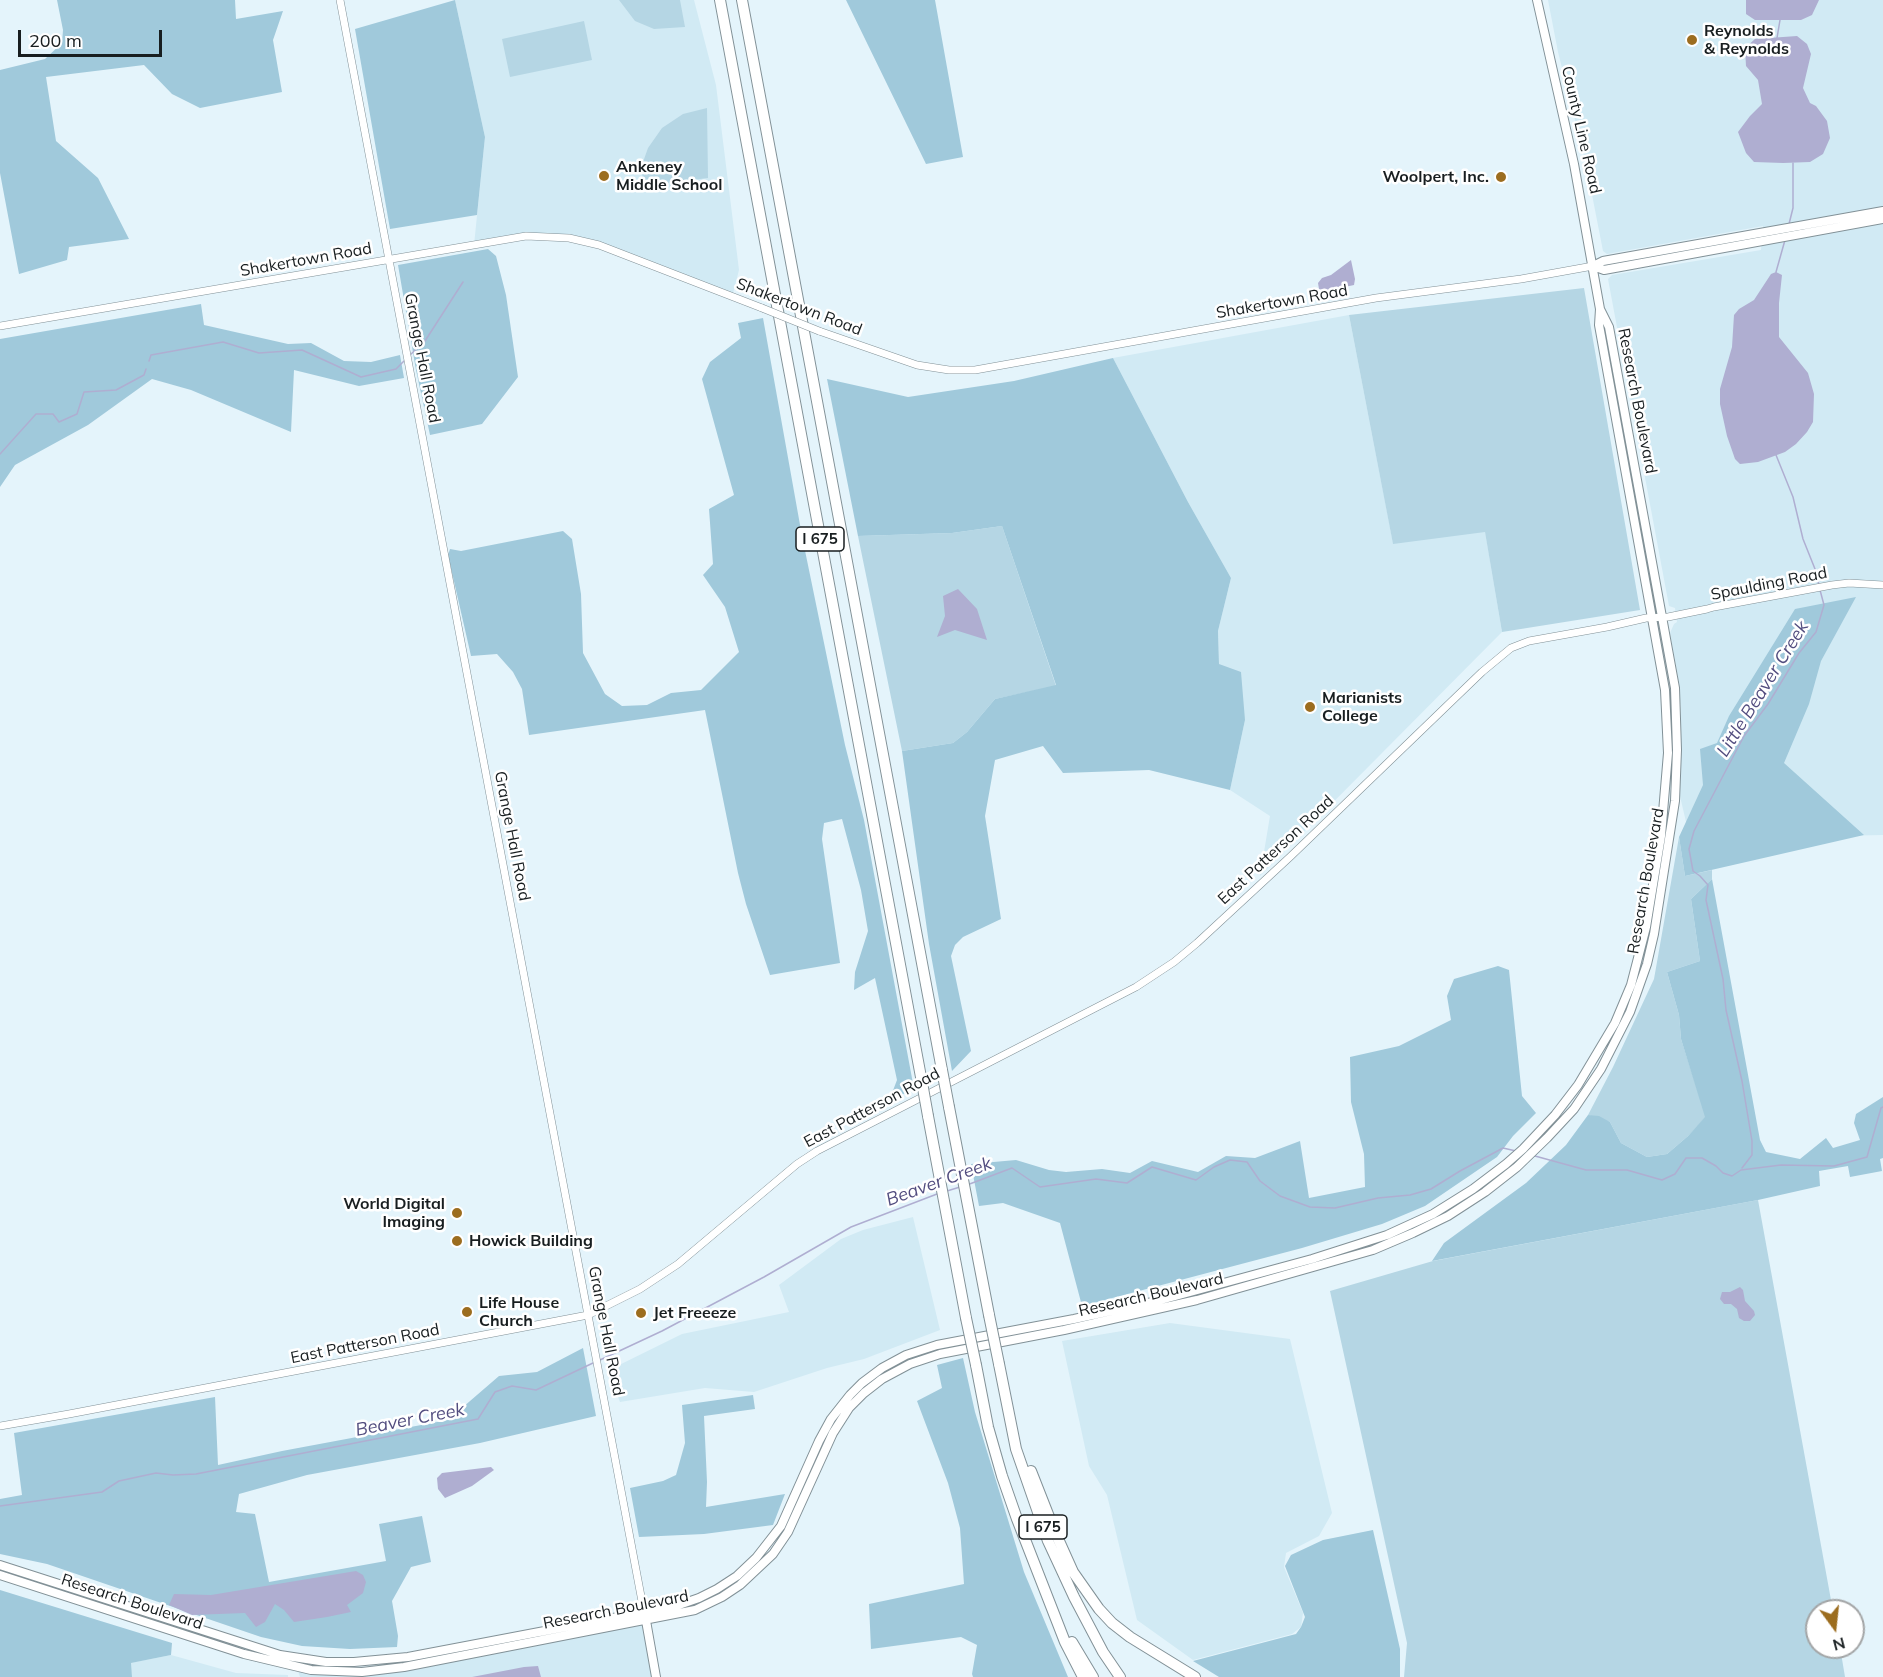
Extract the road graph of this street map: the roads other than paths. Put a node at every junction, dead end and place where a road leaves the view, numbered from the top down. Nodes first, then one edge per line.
1 (340, 0) edge
2 (720, 0) edge
3 (742, 0) edge
4 (1537, 0) edge
5 (1883, 211) edge
6 (1883, 219) edge
7 (388, 259) junction
8 (1593, 267) junction
9 (0, 326) edge
10 (1883, 585) edge
11 (1657, 617) junction
12 (588, 1316) junction
13 (1009, 1418) junction
14 (0, 1426) edge
15 (0, 1565) edge
16 (0, 1575) edge
17 (1043, 1585) junction
18 (645, 1616) junction
19 (656, 1677) edge
20 (1083, 1677) edge
21 (1093, 1677) edge
22 (1120, 1677) edge
23 (1195, 1677) edge

1 - 7 street, Grange Hall Road
2 - 17 highway, I 675, bridge
3 - 13 highway, I 675, bridge
4 - 8 main road, County Line Road
5 - 8 main road
6 - 8 main road
7 - 8 street, Shakertown Road, bridge
7 - 9 street, Shakertown Road
7 - 12 street, Grange Hall Road
8 - 11 main road, Research Boulevard
10 - 11 street, Spaulding Road
11 - 12 street, East Patterson Road
11 - 18 main road, Research Boulevard
11 - 18 main road, Research Boulevard
12 - 14 street, East Patterson Road
12 - 18 street, Grange Hall Road
13 - 22 highway, I 675
13 - 23 highway
15 - 18 main road, Research Boulevard
16 - 18 main road, Research Boulevard
17 - 20 highway
17 - 21 highway, I 675
18 - 19 main road, Grange Hall Road

